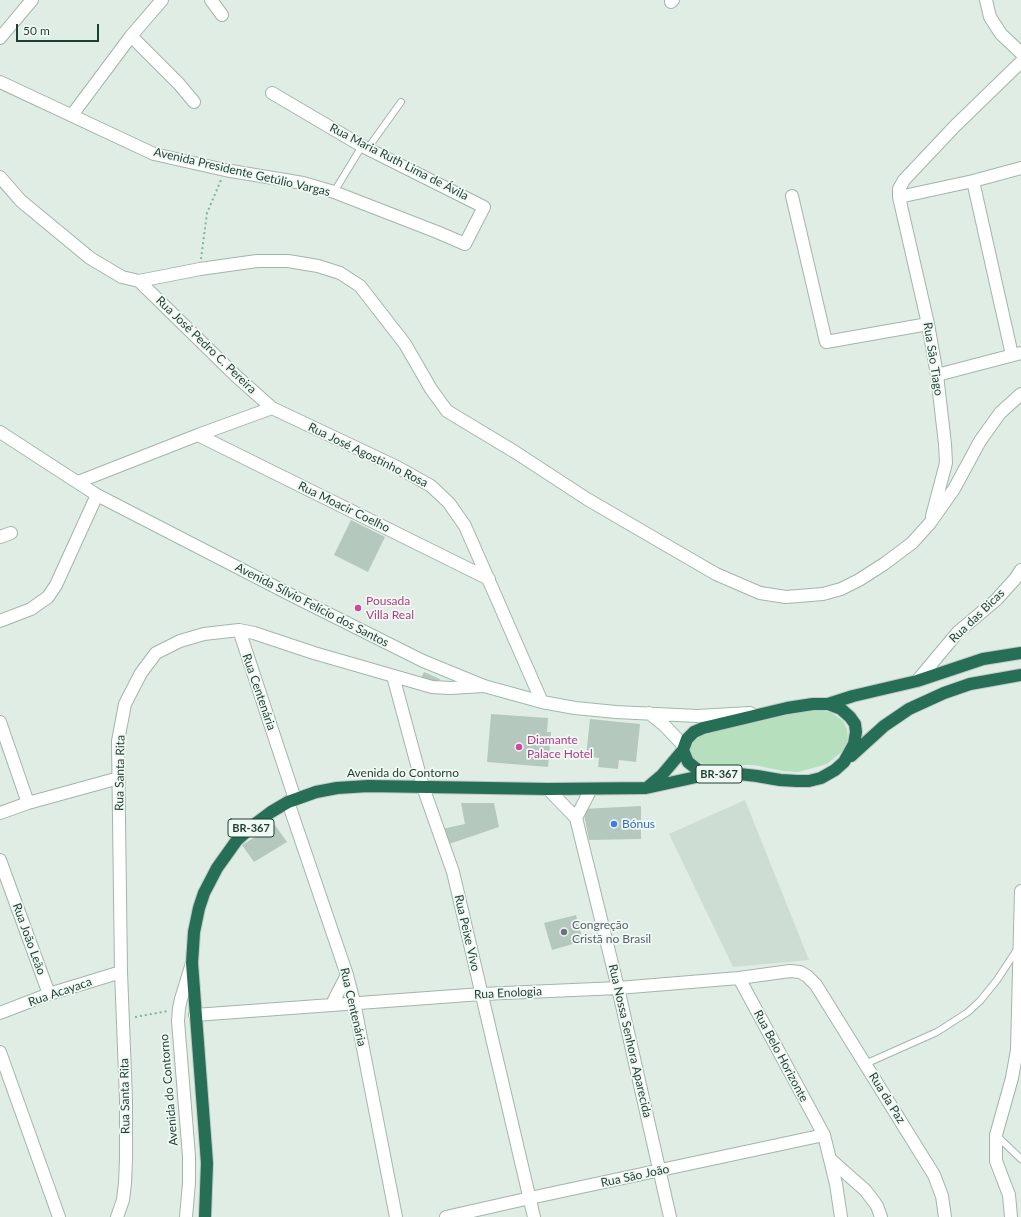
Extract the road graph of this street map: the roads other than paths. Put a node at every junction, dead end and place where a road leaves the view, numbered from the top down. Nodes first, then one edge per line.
1 (32, 0) edge
2 (162, 0) edge
3 (986, 0) edge
4 (213, 1) edge
5 (222, 15) dead end
6 (131, 36) junction
7 (0, 38) edge
8 (1021, 53) edge
9 (1021, 62) edge
10 (0, 82) edge
11 (272, 93) dead end
12 (194, 102) dead end
13 (401, 102) dead end
14 (72, 115) junction
15 (365, 147) junction
16 (1021, 168) edge
17 (0, 177) edge
18 (973, 181) junction
19 (334, 192) junction
20 (792, 196) dead end
21 (899, 197) junction
22 (465, 244) joint
23 (139, 281) junction
24 (928, 324) junction
25 (1016, 354) edge
26 (937, 375) junction
27 (1021, 394) edge
28 (272, 408) junction
29 (0, 432) edge
30 (198, 435) junction
31 (78, 482) junction
32 (97, 495) junction
33 (930, 523) junction
34 (1021, 570) edge
35 (489, 579) junction
36 (0, 621) edge
37 (239, 630) junction
38 (1021, 653) edge
39 (1021, 675) edge
40 (393, 676) junction
41 (917, 681) junction
42 (484, 686) junction
43 (542, 702) junction
44 (828, 704) junction
45 (776, 710) junction
46 (648, 713) junction
47 (0, 722) edge
48 (684, 748) junction
49 (844, 762) junction
50 (710, 774) junction
51 (119, 778) junction
52 (423, 787) junction
53 (646, 788) junction
54 (548, 789) junction
55 (591, 789) junction
56 (292, 801) junction
57 (28, 803) junction
58 (0, 812) edge
59 (576, 818) junction
60 (0, 860) edge
61 (1021, 891) edge
62 (1019, 946) junction
63 (192, 963) junction
64 (120, 972) junction
65 (347, 975) junction
66 (739, 978) junction
67 (816, 985) joint
68 (618, 988) junction
69 (49, 994) junction
70 (482, 994) junction
71 (354, 1002) junction
72 (332, 1004) junction
73 (0, 1013) edge
74 (196, 1015) junction
75 (0, 1052) edge
76 (866, 1064) junction
77 (3, 1071) edge
78 (996, 1134) junction
79 (824, 1135) junction
80 (830, 1159) junction
81 (1021, 1159) edge
82 (660, 1171) junction
83 (530, 1198) junction
84 (59, 1217) edge
85 (117, 1217) edge
86 (186, 1217) edge
87 (205, 1217) edge
88 (396, 1217) edge
89 (446, 1217) edge
90 (534, 1217) edge
91 (670, 1217) edge
92 (841, 1217) edge
93 (881, 1217) edge
94 (945, 1217) edge
95 (1011, 1217) edge

1 - 7 street
2 - 6 street
3 - 8 street
4 - 5 street
6 - 12 street
6 - 14 street
9 - 21 street
10 - 14 street, Avenida Presidente Getúlio Vargas
11 - 15 street, Rua Maria Ruth Lima de Ávila
13 - 15 lane
14 - 19 street, Avenida Presidente Getúlio Vargas
15 - 19 lane
15 - 22 street, Rua Maria Ruth Lima de Ávila
16 - 18 street
17 - 23 street
18 - 21 street
18 - 25 street
19 - 22 street, Avenida Presidente Getúlio Vargas
20 - 24 street
21 - 24 street, Rua São Tiago
23 - 28 street, Rua José Pedro C. Pereira
23 - 33 street
24 - 26 street, Rua São Tiago
25 - 26 street
26 - 33 street, Rua São Tiago
27 - 33 street
28 - 30 street
28 - 35 street, Rua José Agostinho Rosa
29 - 31 street, Avenida Sílvio Felício dos Santos
30 - 31 street
30 - 35 street, Rua Moacir Coelho
31 - 32 street, Avenida Sílvio Felício dos Santos
32 - 36 street
32 - 42 street, Avenida Sílvio Felício dos Santos
34 - 41 street, Rua das Bicas
35 - 43 street, Rua José Agostinho Rosa
37 - 40 street, Rua Santa Rita
37 - 51 street, Rua Santa Rita
37 - 56 street, Rua Centenária
38 - 41 highway, BR-367
39 - 49 highway, BR-367
40 - 42 street, Rua Santa Rita
40 - 52 street, Rua Peixe Vivo
41 - 44 highway, BR-367
42 - 43 street, Avenida Sílvio Felício dos Santos
43 - 46 street, Avenida Sílvio Felício dos Santos
44 - 45 highway, BR-367
44 - 49 highway, BR-367
45 - 46 street, Avenida Sílvio Felício dos Santos
45 - 48 highway, BR-367
46 - 48 street
47 - 57 street
48 - 50 highway, BR-367
48 - 53 highway, BR-367
49 - 50 highway, BR-367
50 - 53 highway, BR-367
51 - 57 street
51 - 64 street, Rua Santa Rita
52 - 54 highway, Avenida do Contorno / BR-367
52 - 56 highway, Avenida do Contorno / BR-367
52 - 70 street, Rua Peixe Vivo
53 - 55 highway, Avenida do Contorno / BR-367
54 - 55 highway, Avenida do Contorno / BR-367
54 - 59 street
55 - 59 street
56 - 63 highway, Avenida do Contorno / BR-367
56 - 65 street, Rua Centenária
57 - 58 street
59 - 68 street, Rua Nossa Senhora Aparecida
60 - 69 street, Rua João Leão
61 - 62 street
62 - 76 lane
62 - 78 street
63 - 74 highway, Avenida do Contorno / BR-367
63 - 86 street, Avenida do Contorno
64 - 69 street, Rua Acayaca
64 - 85 street, Rua Santa Rita
65 - 71 street, Rua Centenária
65 - 72 street
66 - 67 street, Rua Enologia
66 - 68 street, Rua Enologia
66 - 79 street, Rua Belo Horizonte
67 - 76 street, Rua da Paz
68 - 70 street, Rua Enologia
68 - 82 street, Rua Nossa Senhora Aparecida
69 - 73 street, Rua Acayaca
70 - 71 street, Rua Enologia
70 - 83 street, Rua Peixe Vivo
71 - 72 street, Rua Enologia
71 - 88 street, Rua Centenária
72 - 74 street, Rua Enologia
74 - 87 highway, Avenida do Contorno / BR-367
75 - 77 street
76 - 94 street, Rua da Paz
77 - 84 street
78 - 81 lane
78 - 95 street
79 - 80 street, Rua Belo Horizonte
79 - 82 street, Rua São João
80 - 92 street, Rua Belo Horizonte
80 - 93 street
82 - 83 street, Rua São João
82 - 91 street, Rua Nossa Senhora Aparecida
83 - 89 street, Rua São João
83 - 90 street, Rua Peixe Vivo

